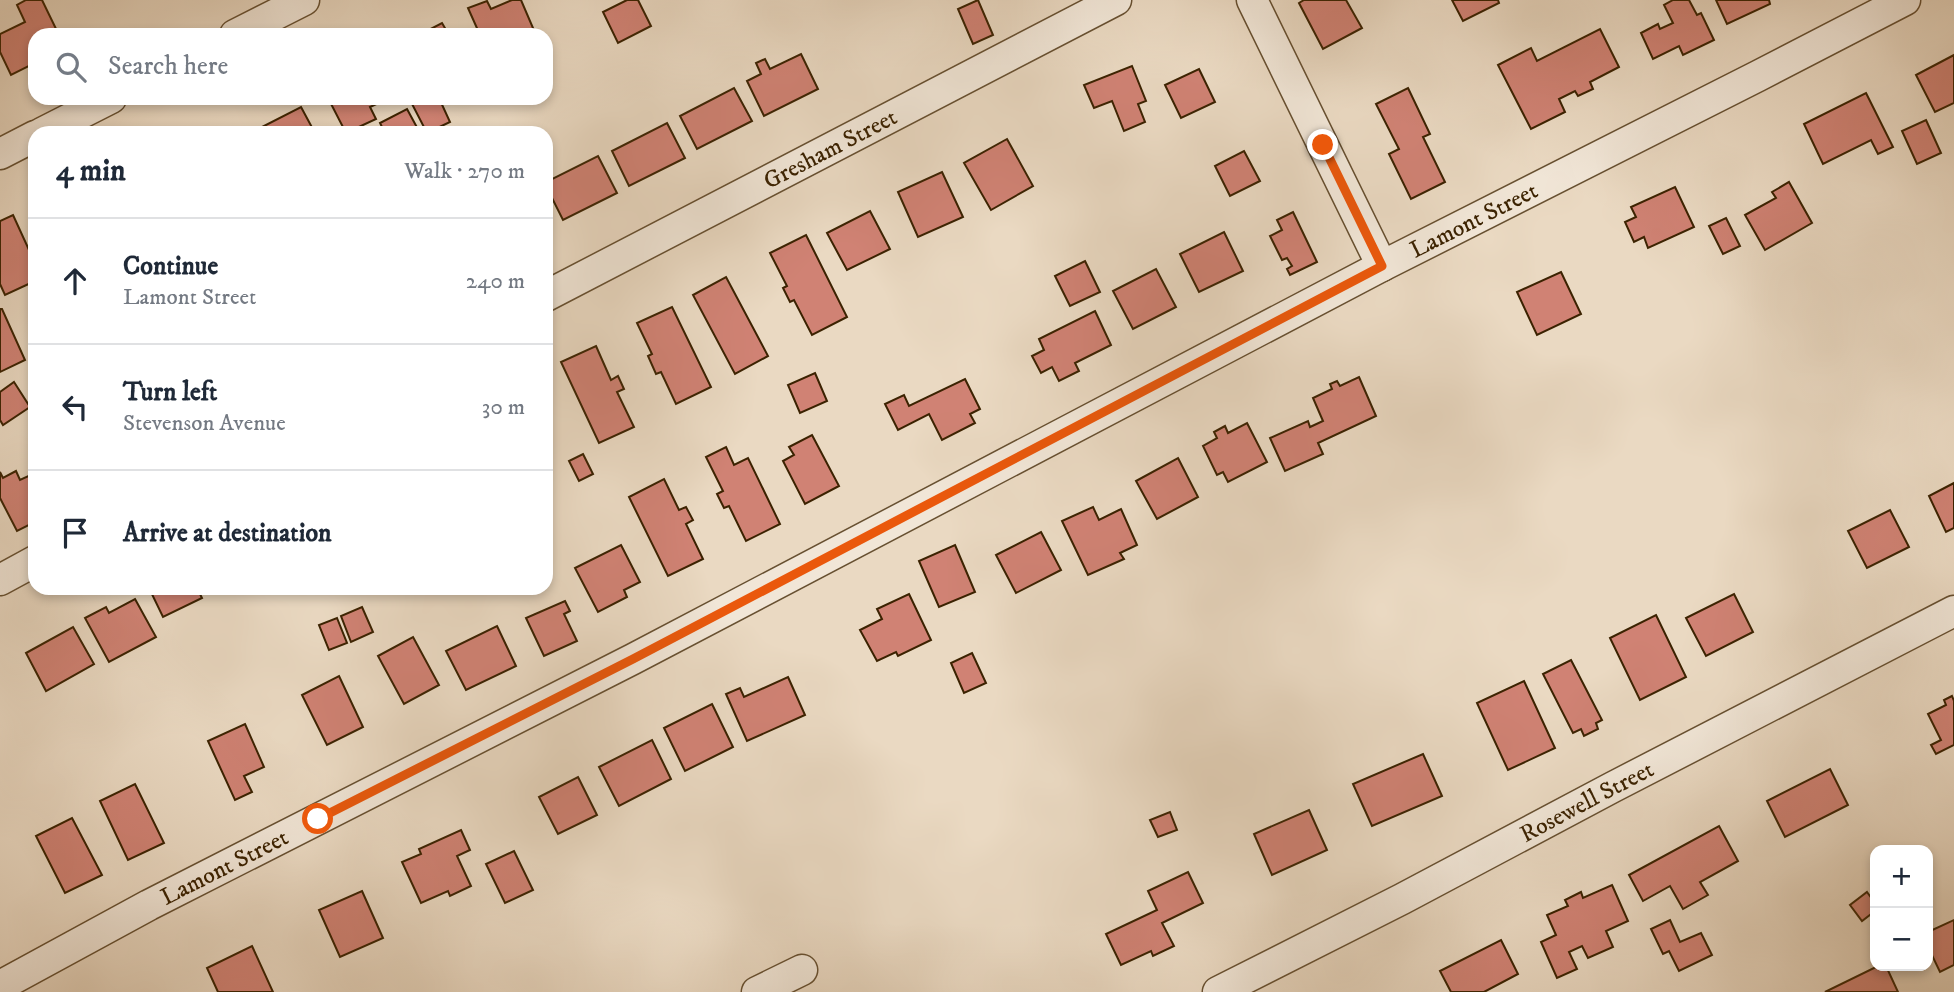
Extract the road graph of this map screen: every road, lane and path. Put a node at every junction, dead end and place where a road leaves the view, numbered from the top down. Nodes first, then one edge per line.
1 (304, 0) edge
2 (1116, 0) edge
3 (1252, 0) edge
4 (1905, 0) edge
5 (249, 28) edge
6 (97, 105) edge
7 (56, 126) edge
8 (28, 140) edge
9 (0, 154) edge
10 (1382, 266) junction
11 (553, 292) edge
12 (28, 565) edge
13 (0, 580) edge
14 (1954, 611) edge
15 (802, 970) dead end
16 (0, 986) edge
17 (1231, 989) edge
18 (757, 992) edge

1 - 5 street
2 - 11 street, Gresham Street
3 - 10 street
4 - 10 street, Lamont Street
6 - 7 street
8 - 9 street
10 - 16 street, Lamont Street
12 - 13 street
14 - 17 street, Rosewell Street
15 - 18 street

